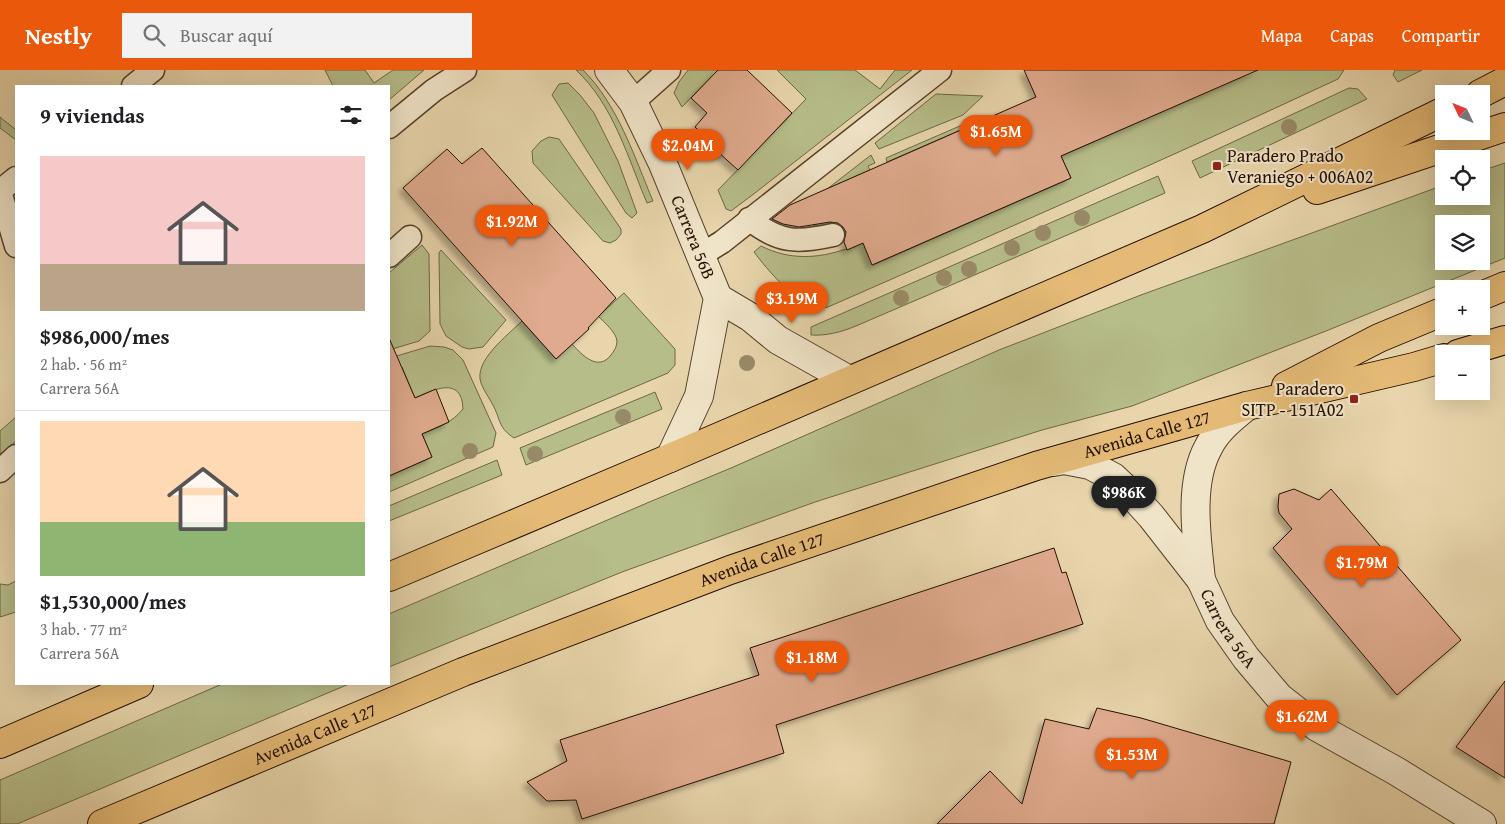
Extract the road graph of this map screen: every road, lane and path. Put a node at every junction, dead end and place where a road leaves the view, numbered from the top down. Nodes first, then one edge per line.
1 (153, 70) edge
2 (465, 70) edge
3 (610, 70) edge
4 (669, 70) edge
5 (940, 70) edge
6 (1505, 81) edge
7 (134, 85) edge
8 (1490, 89) edge
9 (633, 102) junction
10 (1435, 116) edge
11 (390, 126) edge
12 (1505, 127) edge
13 (15, 179) edge
14 (0, 191) edge
15 (749, 219) junction
16 (1202, 229) junction
17 (833, 235) dead end
18 (410, 236) dead end
19 (15, 243) edge
20 (390, 255) edge
21 (701, 255) junction
22 (1505, 286) edge
23 (1490, 292) edge
24 (718, 298) junction
25 (1435, 315) edge
26 (1505, 340) edge
27 (1488, 345) edge
28 (1435, 361) edge
29 (849, 380) junction
30 (1247, 406) junction
31 (15, 457) edge
32 (670, 458) junction
33 (1036, 466) junction
34 (0, 471) edge
35 (390, 577) edge
36 (1201, 580) junction
37 (137, 685) edge
38 (0, 744) edge
39 (102, 824) edge
40 (1482, 824) edge

1 - 7 lane
2 - 11 lane
3 - 9 street, Carrera 56B
4 - 9 lane
5 - 15 lane
6 - 8 main road
9 - 21 street, Carrera 56B
10 - 16 main road
12 - 16 main road
13 - 14 lane
14 - 19 lane
15 - 17 lane
15 - 21 lane
16 - 29 main road
18 - 20 lane
21 - 24 street, Carrera 56B
22 - 23 main road
24 - 29 street, Carrera 56B
24 - 32 street, Carrera 56B
25 - 30 main road
26 - 27 main road
28 - 30 main road, Avenida Calle 127
29 - 32 main road
30 - 33 main road, Avenida Calle 127
30 - 36 street, Carrera 56A
31 - 34 lane
32 - 35 main road
33 - 36 street, Carrera 56A
33 - 39 main road, Avenida Calle 127
36 - 40 street, Carrera 56A
37 - 38 main road

